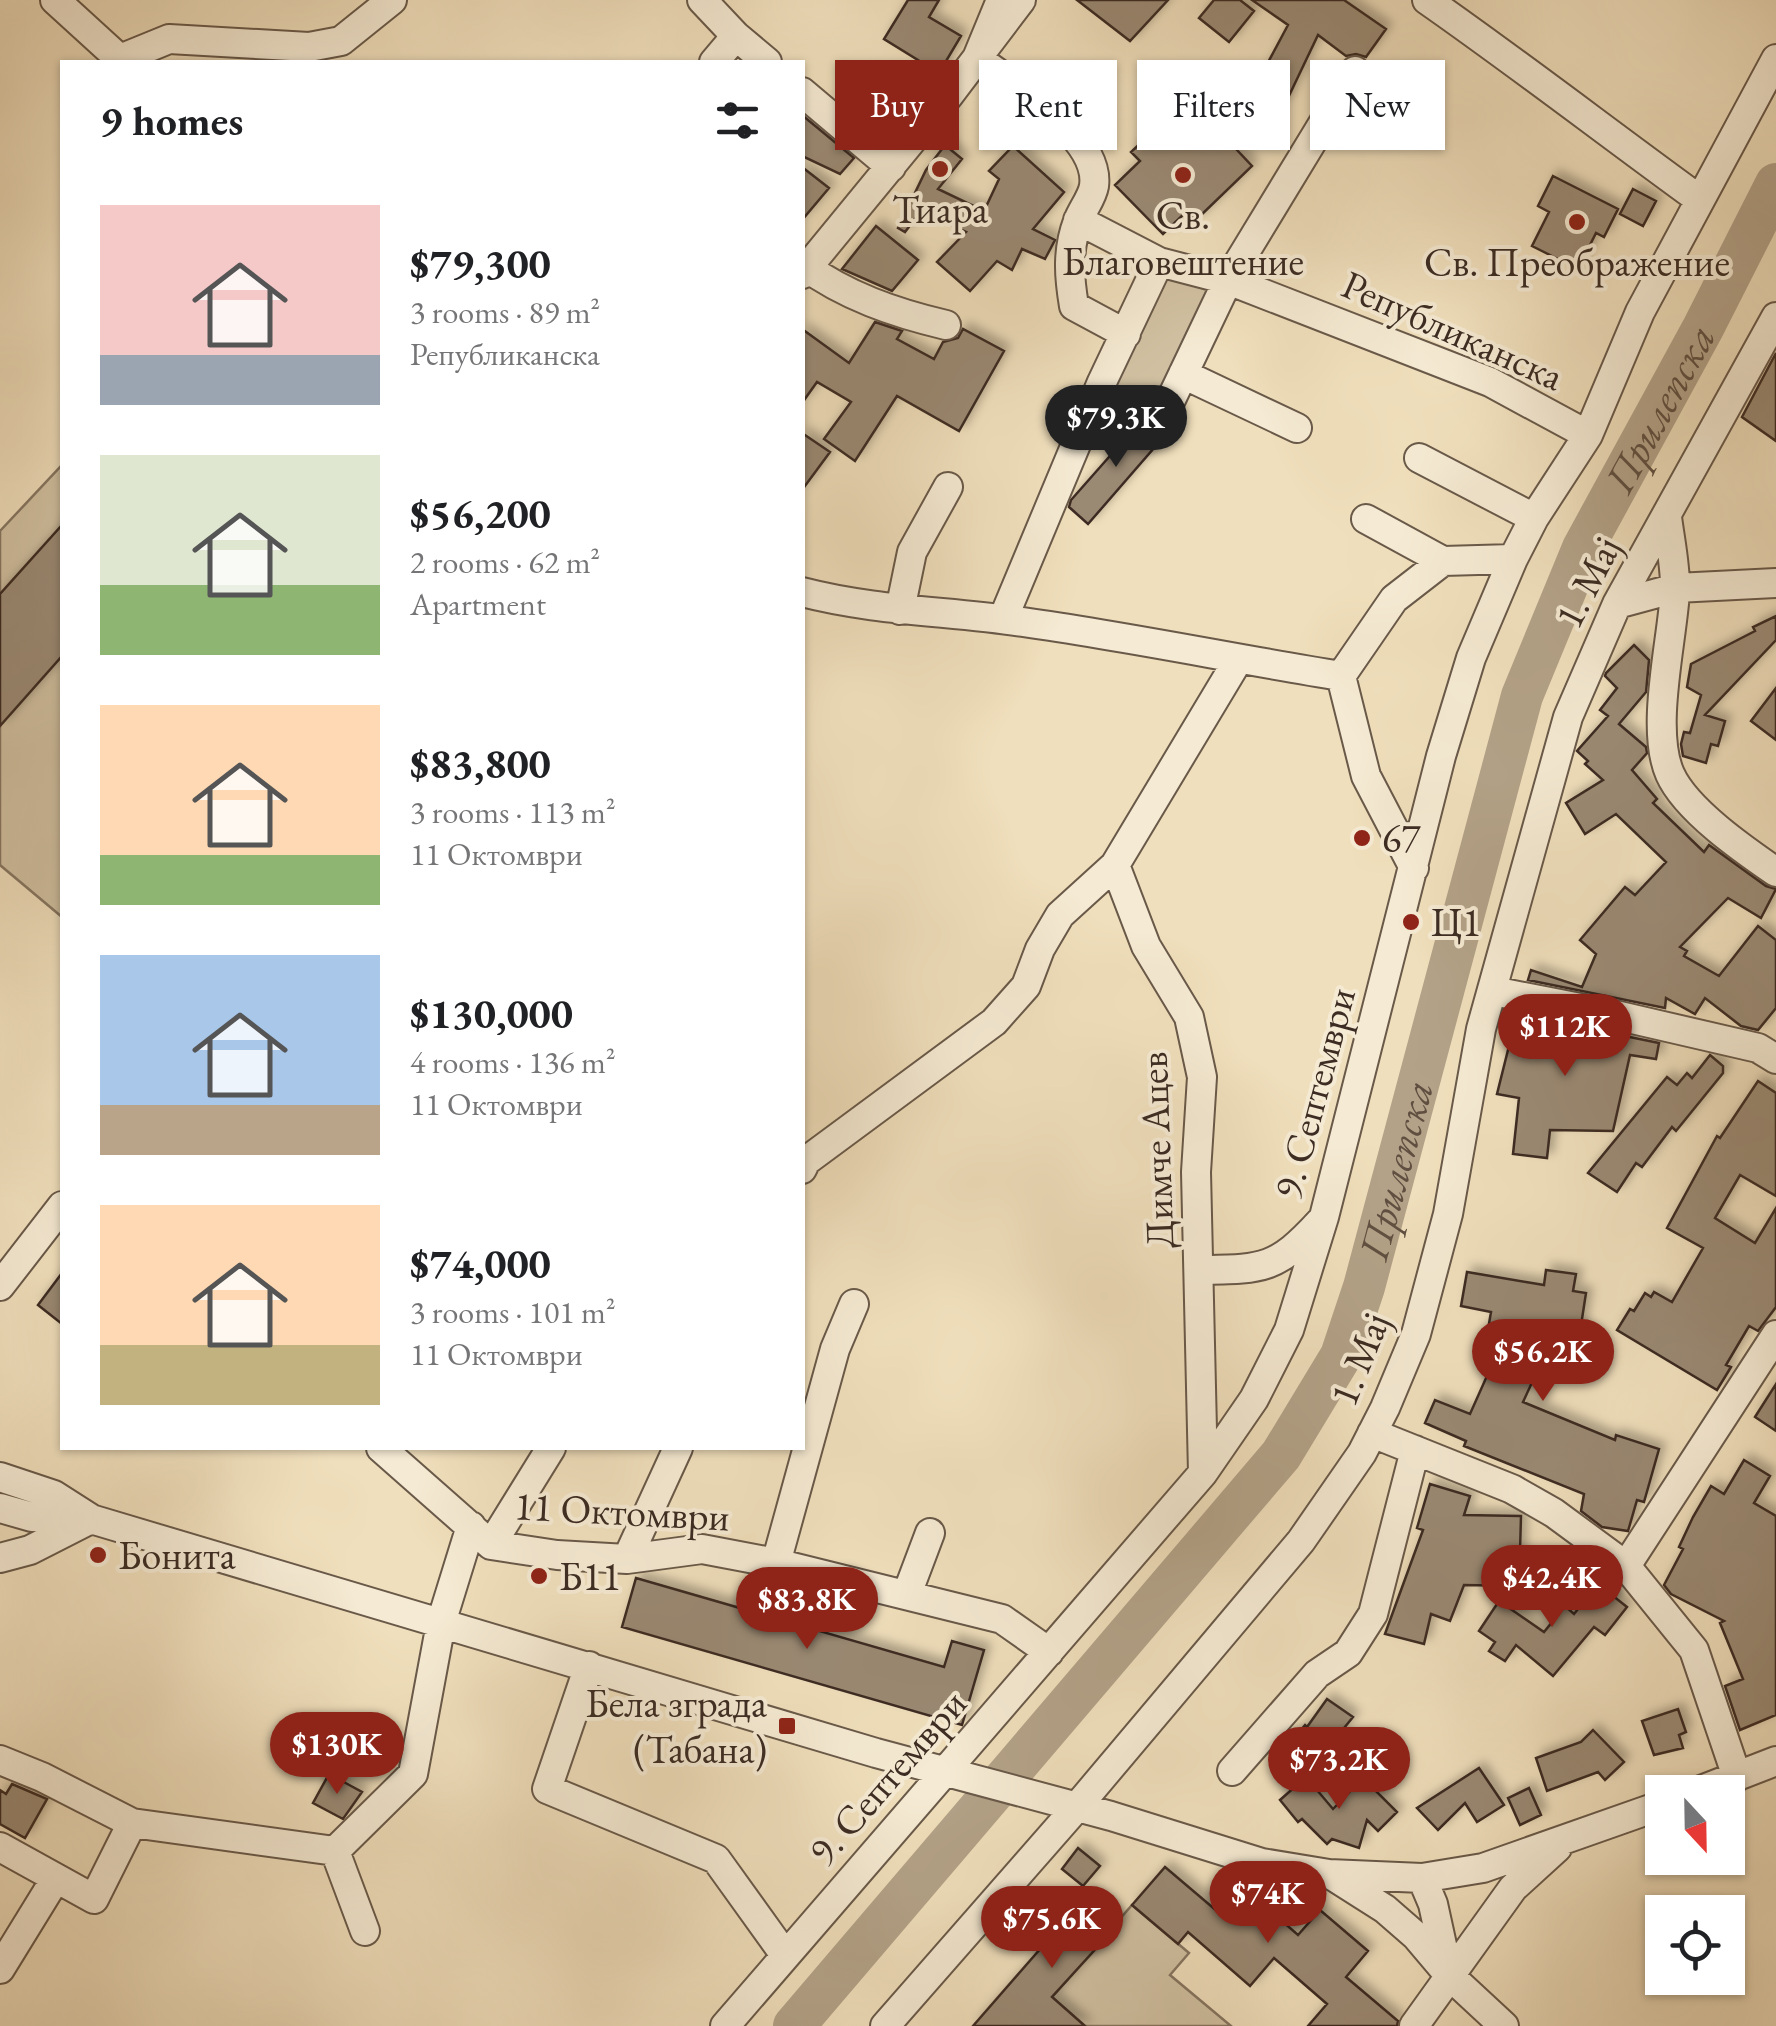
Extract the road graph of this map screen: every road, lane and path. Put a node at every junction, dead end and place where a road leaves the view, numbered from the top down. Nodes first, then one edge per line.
1 (55, 0) edge
2 (392, 0) edge
3 (702, 0) edge
4 (1002, 0) edge
5 (1021, 0) edge
6 (1427, 0) edge
7 (736, 36) junction
8 (977, 58) junction
9 (121, 60) edge
10 (124, 60) edge
11 (716, 60) edge
12 (765, 60) edge
13 (1776, 60) edge
14 (805, 95) edge
15 (1310, 145) edge
16 (891, 167) junction
17 (1700, 200) junction
18 (1078, 220) junction
19 (1159, 262) junction
20 (805, 268) edge
21 (805, 270) edge
22 (1228, 280) junction
23 (1776, 316) edge
24 (946, 325) dead end
25 (1126, 334) junction
26 (1183, 374) junction
27 (1164, 412) dead end
28 (1297, 428) dead end
29 (1588, 435) junction
30 (1418, 458) dead end
31 (948, 487) dead end
32 (1666, 516) junction
33 (1534, 518) junction
34 (1366, 519) dead end
35 (1513, 559) junction
36 (1443, 561) junction
37 (1776, 583) edge
38 (1676, 588) junction
39 (805, 593) edge
40 (1617, 604) junction
41 (900, 610) junction
42 (1002, 619) junction
43 (1238, 660) junction
44 (1341, 676) junction
45 (1115, 865) junction
46 (1414, 868) junction
47 (1776, 872) edge
48 (1493, 992) junction
49 (1776, 1058) edge
50 (805, 1162) edge
51 (60, 1209) edge
52 (1324, 1217) junction
53 (1200, 1270) junction
54 (0, 1286) edge
55 (854, 1304) dead end
56 (1776, 1334) edge
57 (1372, 1433) junction
58 (382, 1450) edge
59 (550, 1450) edge
60 (677, 1450) edge
61 (1415, 1450) junction
62 (1203, 1473) junction
63 (0, 1477) edge
64 (0, 1508) edge
65 (91, 1519) junction
66 (930, 1532) dead end
67 (481, 1535) junction
68 (0, 1558) edge
69 (628, 1560) junction
70 (776, 1562) junction
71 (1626, 1566) junction
72 (906, 1594) junction
73 (441, 1623) junction
74 (1049, 1652) junction
75 (589, 1666) junction
76 (0, 1760) edge
77 (1776, 1761) edge
78 (1232, 1771) dead end
79 (943, 1772) junction
80 (1736, 1775) edge
81 (1742, 1775) edge
82 (1076, 1808) junction
83 (1645, 1811) edge
84 (132, 1822) junction
85 (1566, 1840) junction
86 (0, 1847) edge
87 (335, 1851) junction
88 (1330, 1874) junction
89 (56, 1878) junction
90 (1422, 1878) junction
91 (364, 1931) dead end
92 (784, 1956) junction
93 (0, 1970) edge
94 (1449, 1975) junction
95 (725, 2026) edge
96 (885, 2026) edge
97 (1414, 2026) edge
98 (1504, 2026) edge

1 - 9 street
2 - 10 street
3 - 7 street
4 - 8 street
5 - 8 street
6 - 17 street
7 - 11 street
7 - 12 street
8 - 16 street
8 - 18 street
13 - 17 street, 9. Септември
14 - 16 street
15 - 22 street
16 - 20 street
17 - 29 street, 9. Септември
18 - 19 street, Републиканска
18 - 25 street
19 - 22 street, Републиканска
19 - 25 street
21 - 24 street
22 - 26 street
22 - 29 street, Републиканска
23 - 32 street, 1. Мај
25 - 42 street
26 - 27 street
26 - 28 street
29 - 33 street, 9. Септември
30 - 33 street
31 - 41 street
32 - 38 street
32 - 40 street, 1. Мај
33 - 35 street, 9. Септември
34 - 36 street
35 - 36 street
35 - 46 street, 9. Септември
36 - 44 street
37 - 38 street
38 - 40 street
38 - 47 street
39 - 41 street
40 - 48 street, 1. Мај
41 - 42 street
42 - 43 street
43 - 44 street
43 - 45 street
44 - 46 street
45 - 50 street
45 - 53 street, Димче Ацев
46 - 52 street, 9. Септември
48 - 49 street
48 - 57 street, 1. Мај
51 - 54 street
52 - 53 street, Димче Ацев
52 - 62 street, 9. Септември
53 - 62 street, Димче Ацев
55 - 70 street, 11 Октомври
56 - 71 street
57 - 61 street
57 - 82 street, 1. Мај
58 - 67 street, 11 Октомври
59 - 67 street
60 - 69 street
61 - 71 street
61 - 78 street
62 - 74 street, 9. Септември
63 - 65 street
64 - 65 street
65 - 68 street
65 - 73 street
66 - 72 street
67 - 69 street, 11 Октомври
67 - 73 street, 11 Октомври
69 - 70 street, 11 Октомври
70 - 72 street, 11 Октомври
71 - 80 street
72 - 74 street, 11 Октомври
73 - 75 street
73 - 87 street, 11 Октомври
74 - 79 street, 9. Септември
75 - 79 street
75 - 92 street
76 - 84 street
77 - 81 street
79 - 82 street
79 - 92 street, 9. Септември
82 - 88 street
82 - 96 street, 1. Мај
83 - 85 street
84 - 87 street
84 - 89 street
85 - 90 street
85 - 94 street
86 - 89 street
87 - 91 street
88 - 90 street
88 - 94 street
89 - 93 street
90 - 94 street
92 - 95 street, 9. Септември
94 - 97 street
94 - 98 street

